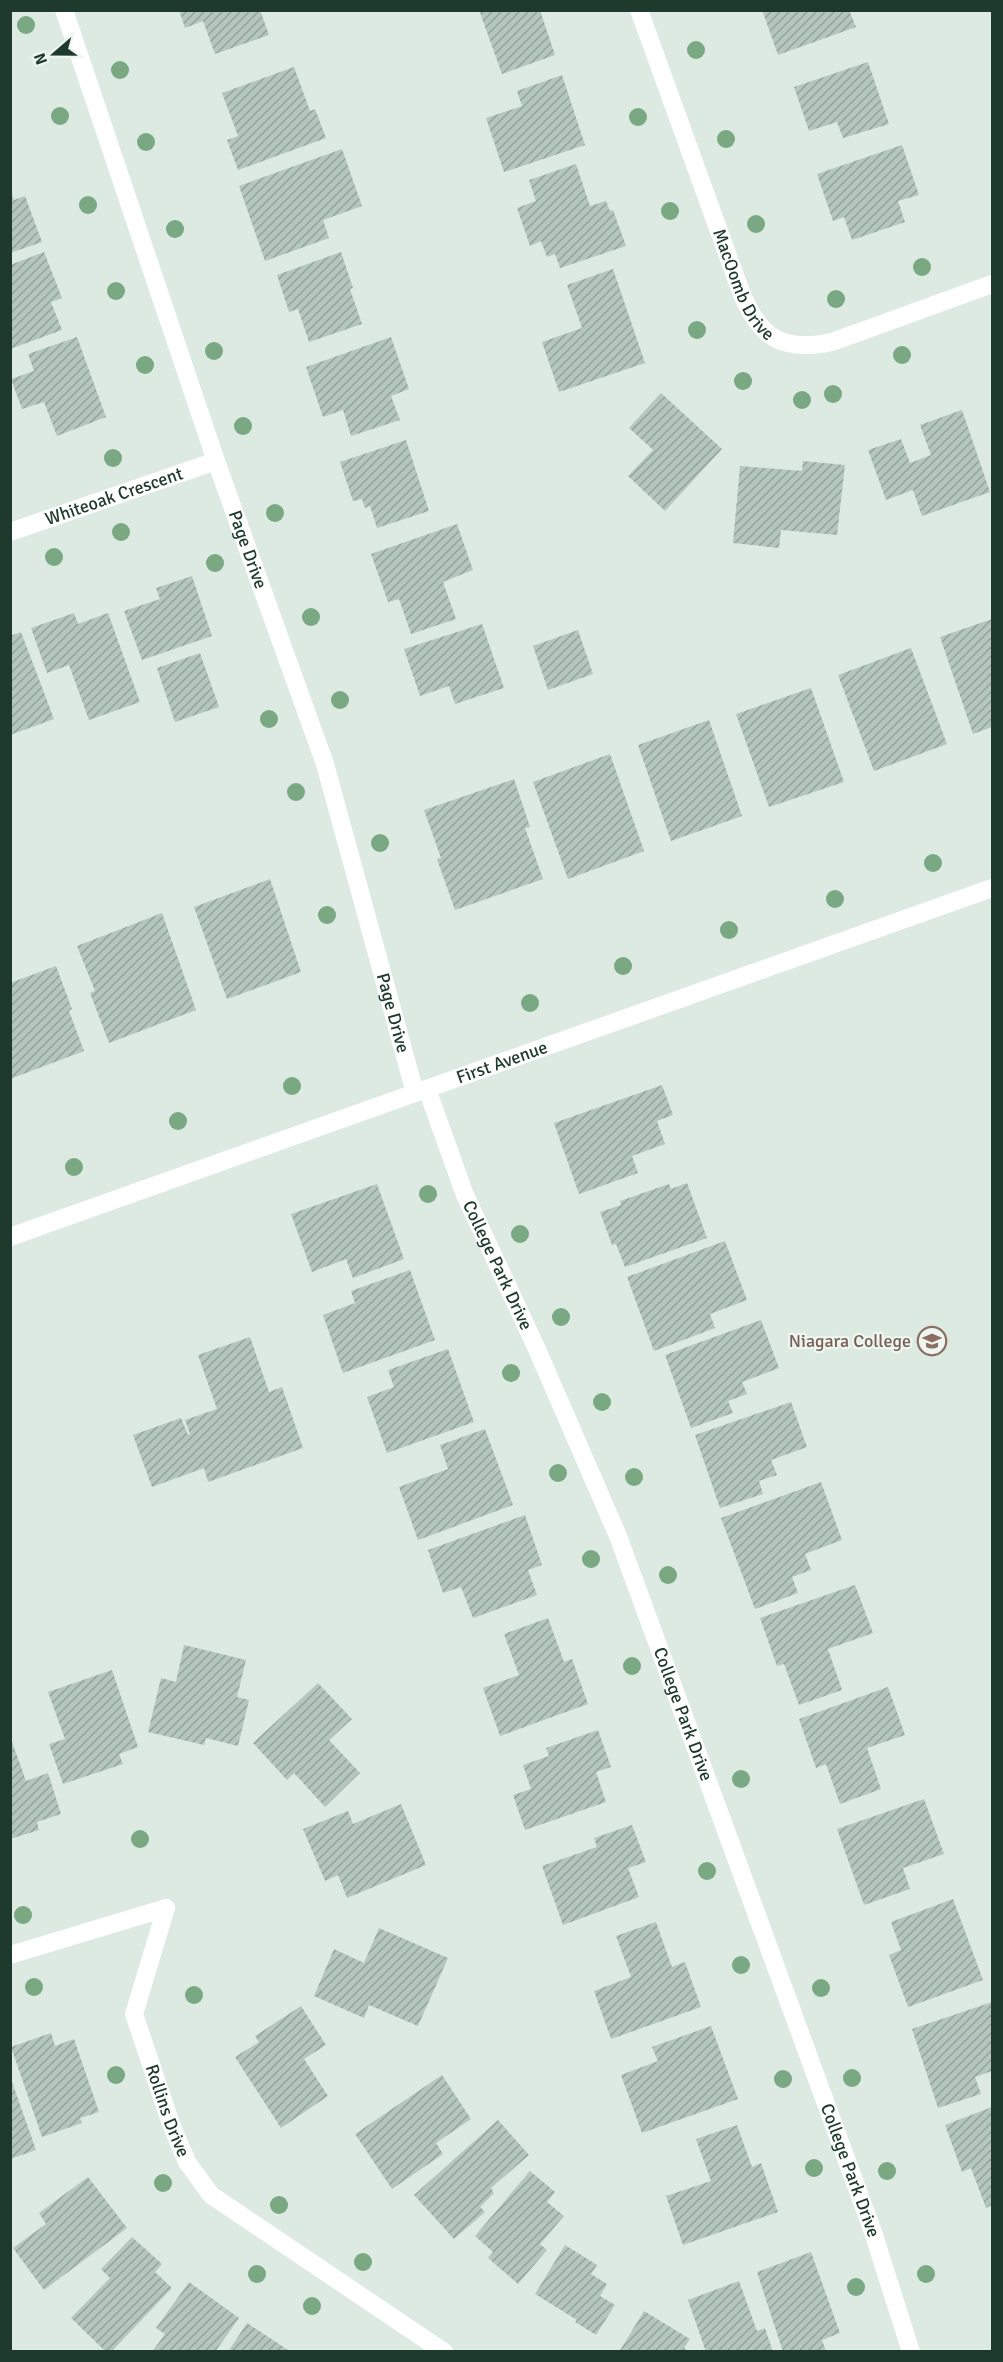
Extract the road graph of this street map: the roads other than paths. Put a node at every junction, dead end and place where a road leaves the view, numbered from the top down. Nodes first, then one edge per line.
1 (64, 10) edge
2 (639, 10) edge
3 (993, 284) edge
4 (216, 461) junction
5 (10, 532) edge
6 (993, 888) edge
7 (421, 1091) junction
8 (10, 1237) edge
9 (10, 1955) edge
10 (444, 2352) edge
11 (911, 2352) edge

1 - 4 street, Page Drive
2 - 3 street, MacOomb Drive
4 - 5 street, Whiteoak Crescent
4 - 7 street, Page Drive
6 - 7 street, First Avenue
7 - 8 street, First Avenue
7 - 11 street, College Park Drive
9 - 10 street, Rollins Drive

